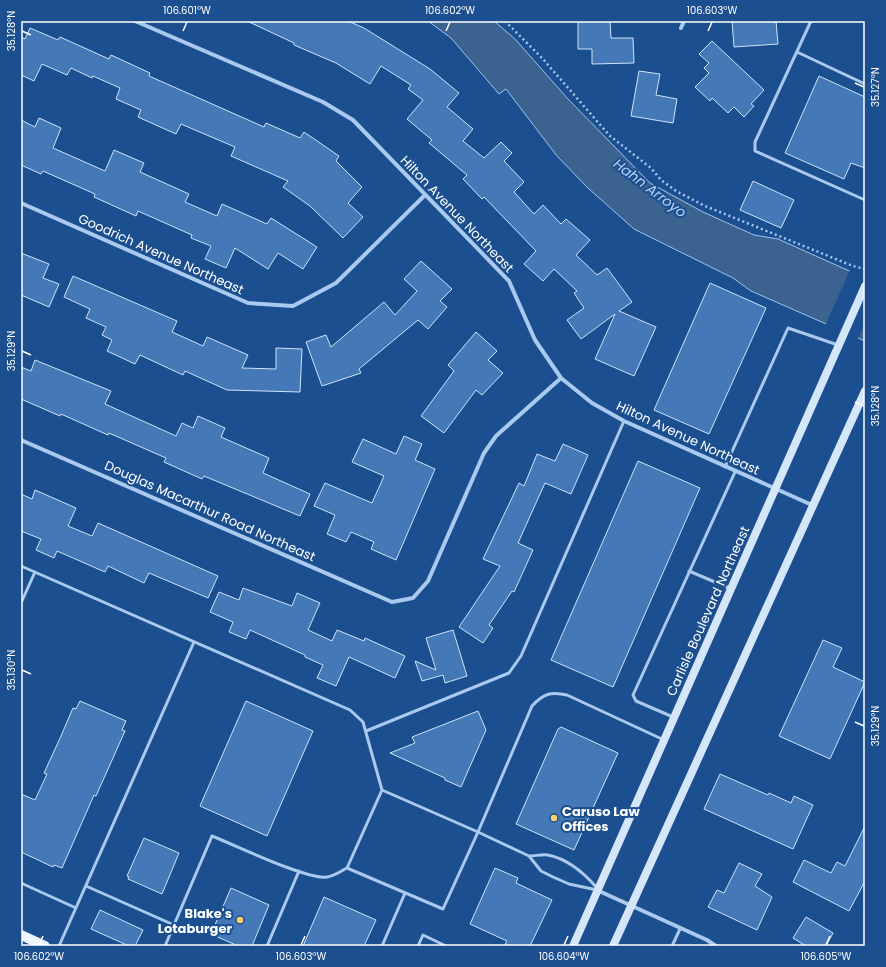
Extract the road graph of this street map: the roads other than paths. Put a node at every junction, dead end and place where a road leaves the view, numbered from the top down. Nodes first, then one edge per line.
1 (135, 21) edge
2 (684, 21) edge
3 (811, 21) edge
4 (680, 28) dead end
5 (797, 52) junction
6 (865, 84) edge
7 (424, 196) junction
8 (865, 200) edge
9 (21, 203) edge
10 (865, 286) edge
11 (838, 345) junction
12 (561, 378) junction
13 (865, 391) edge
14 (624, 421) junction
15 (21, 440) edge
16 (725, 467) junction
17 (734, 472) junction
18 (775, 490) junction
19 (812, 505) junction
20 (21, 566) edge
21 (689, 571) junction
22 (35, 572) junction
23 (731, 589) junction
24 (21, 603) edge
25 (194, 642) junction
26 (675, 718) junction
27 (366, 731) junction
28 (665, 740) junction
29 (382, 790) junction
30 (478, 832) junction
31 (529, 856) junction
32 (347, 868) junction
33 (298, 871) junction
34 (21, 882) edge
35 (86, 886) junction
36 (599, 891) junction
37 (405, 893) junction
38 (631, 907) junction
39 (76, 908) junction
40 (174, 925) junction
41 (680, 929) junction
42 (21, 935) edge
43 (45, 946) edge
44 (59, 946) edge
45 (164, 946) edge
46 (267, 946) edge
47 (382, 946) edge
48 (418, 946) edge
49 (446, 946) edge
50 (573, 946) edge
51 (613, 946) edge
52 (672, 946) edge
53 (716, 946) edge

1 - 7 street, Hilton Avenue Northeast
2 - 4 street
3 - 5 lane
5 - 6 lane
5 - 8 lane
7 - 9 street, Goodrich Avenue Northeast
7 - 12 street, Hilton Avenue Northeast
10 - 11 main road, Carlisle Boulevard Northeast
11 - 16 lane
11 - 18 main road, Carlisle Boulevard Northeast
12 - 14 street, Hilton Avenue Northeast
12 - 15 street, Douglas Macarthur Road Northeast
13 - 19 main road
14 - 16 street, Hilton Avenue Northeast
14 - 27 lane
16 - 17 street, Hilton Avenue Northeast
17 - 18 street, Hilton Avenue Northeast
17 - 21 lane
18 - 19 street, Hilton Avenue Northeast
18 - 23 main road, Carlisle Boulevard Northeast
19 - 38 main road
20 - 22 lane
21 - 23 lane
21 - 26 lane
22 - 24 lane
22 - 25 lane
23 - 26 main road, Carlisle Boulevard Northeast
25 - 27 lane
25 - 35 lane
26 - 28 main road, Carlisle Boulevard Northeast
27 - 29 lane
28 - 30 lane
28 - 36 main road, Carlisle Boulevard Northeast
29 - 30 lane
29 - 32 lane
30 - 31 lane
30 - 37 lane
31 - 36 lane
31 - 36 lane
32 - 33 lane
32 - 37 lane
33 - 40 lane
33 - 46 lane
34 - 39 lane
35 - 39 lane
35 - 40 lane
36 - 38 street
36 - 50 main road, Carlisle Boulevard Northeast
37 - 47 lane
38 - 41 street
38 - 51 main road
39 - 44 lane
40 - 45 lane
41 - 52 lane
41 - 53 street
42 - 43 main road
48 - 49 lane

